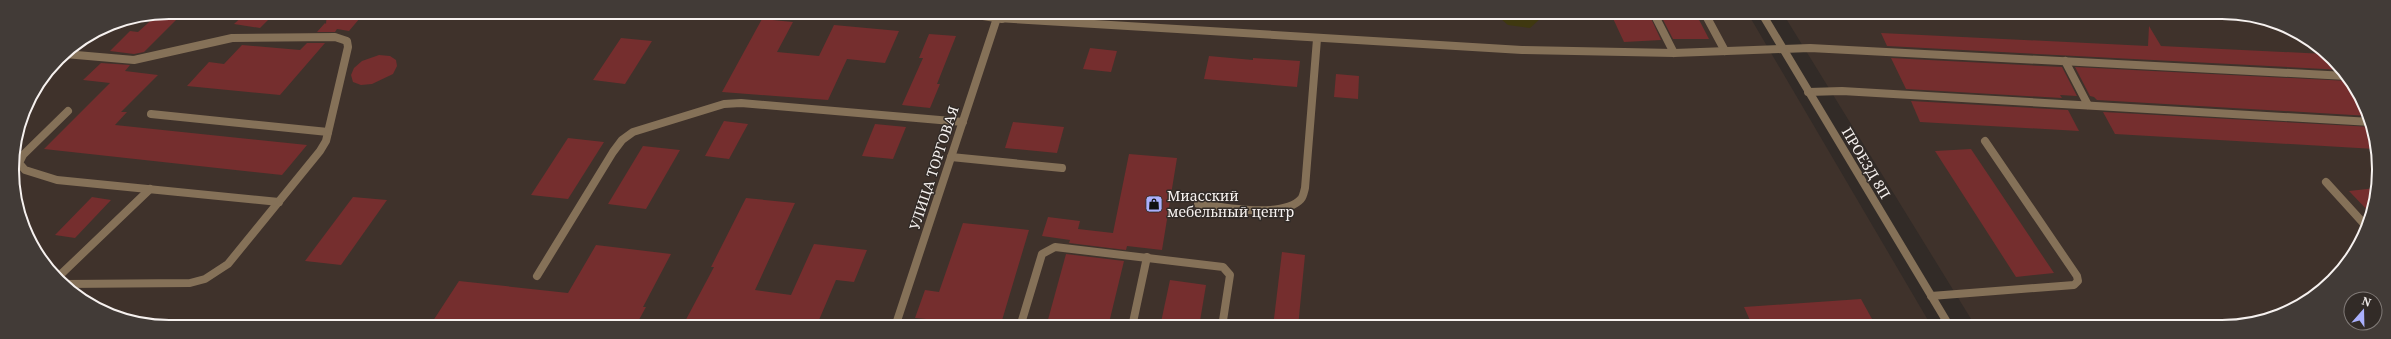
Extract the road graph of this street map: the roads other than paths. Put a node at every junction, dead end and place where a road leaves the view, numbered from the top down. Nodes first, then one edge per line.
1 (1000, 19) edge
2 (1042, 19) edge
3 (1657, 19) edge
4 (1708, 19) edge
5 (1765, 19) edge
6 (1317, 39) junction
7 (1783, 49) junction
8 (1725, 52) junction
9 (1674, 53) junction
10 (72, 55) edge
11 (2065, 61) junction
12 (2339, 76) edge
13 (1808, 92) junction
14 (2088, 105) junction
15 (68, 111) dead end
16 (151, 114) dead end
17 (963, 122) junction
18 (2364, 122) edge
19 (328, 132) junction
20 (1985, 141) dead end
21 (951, 157) junction
22 (1062, 168) dead end
23 (2326, 182) dead end
24 (150, 189) junction
25 (279, 202) junction
26 (1198, 204) dead end
27 (2363, 222) edge
28 (1147, 258) junction
29 (61, 274) edge
30 (537, 276) dead end
31 (71, 284) edge
32 (1931, 296) junction
33 (897, 320) edge
34 (1022, 320) edge
35 (1134, 320) edge
36 (1223, 320) edge
37 (1946, 320) edge

1 - 17 street, УЛИЦА ТОРГОВАЯ
2 - 6 street
3 - 9 street
4 - 8 street
5 - 7 street, ПРОЕЗД 8П
6 - 9 street
6 - 26 street
7 - 8 street
7 - 11 street
7 - 13 street, ПРОЕЗД 8П
8 - 9 street
10 - 19 street
11 - 12 street
11 - 14 street
13 - 14 street
13 - 32 street, ПРОЕЗД 8П
14 - 18 street
15 - 24 street
16 - 19 street
17 - 21 street, УЛИЦА ТОРГОВАЯ
17 - 30 street
19 - 25 street
20 - 32 street
21 - 22 street
21 - 33 street, УЛИЦА ТОРГОВАЯ
23 - 27 street
24 - 25 street
24 - 29 street
25 - 31 street
28 - 34 street
28 - 35 street
28 - 36 street
32 - 37 street, ПРОЕЗД 8П

